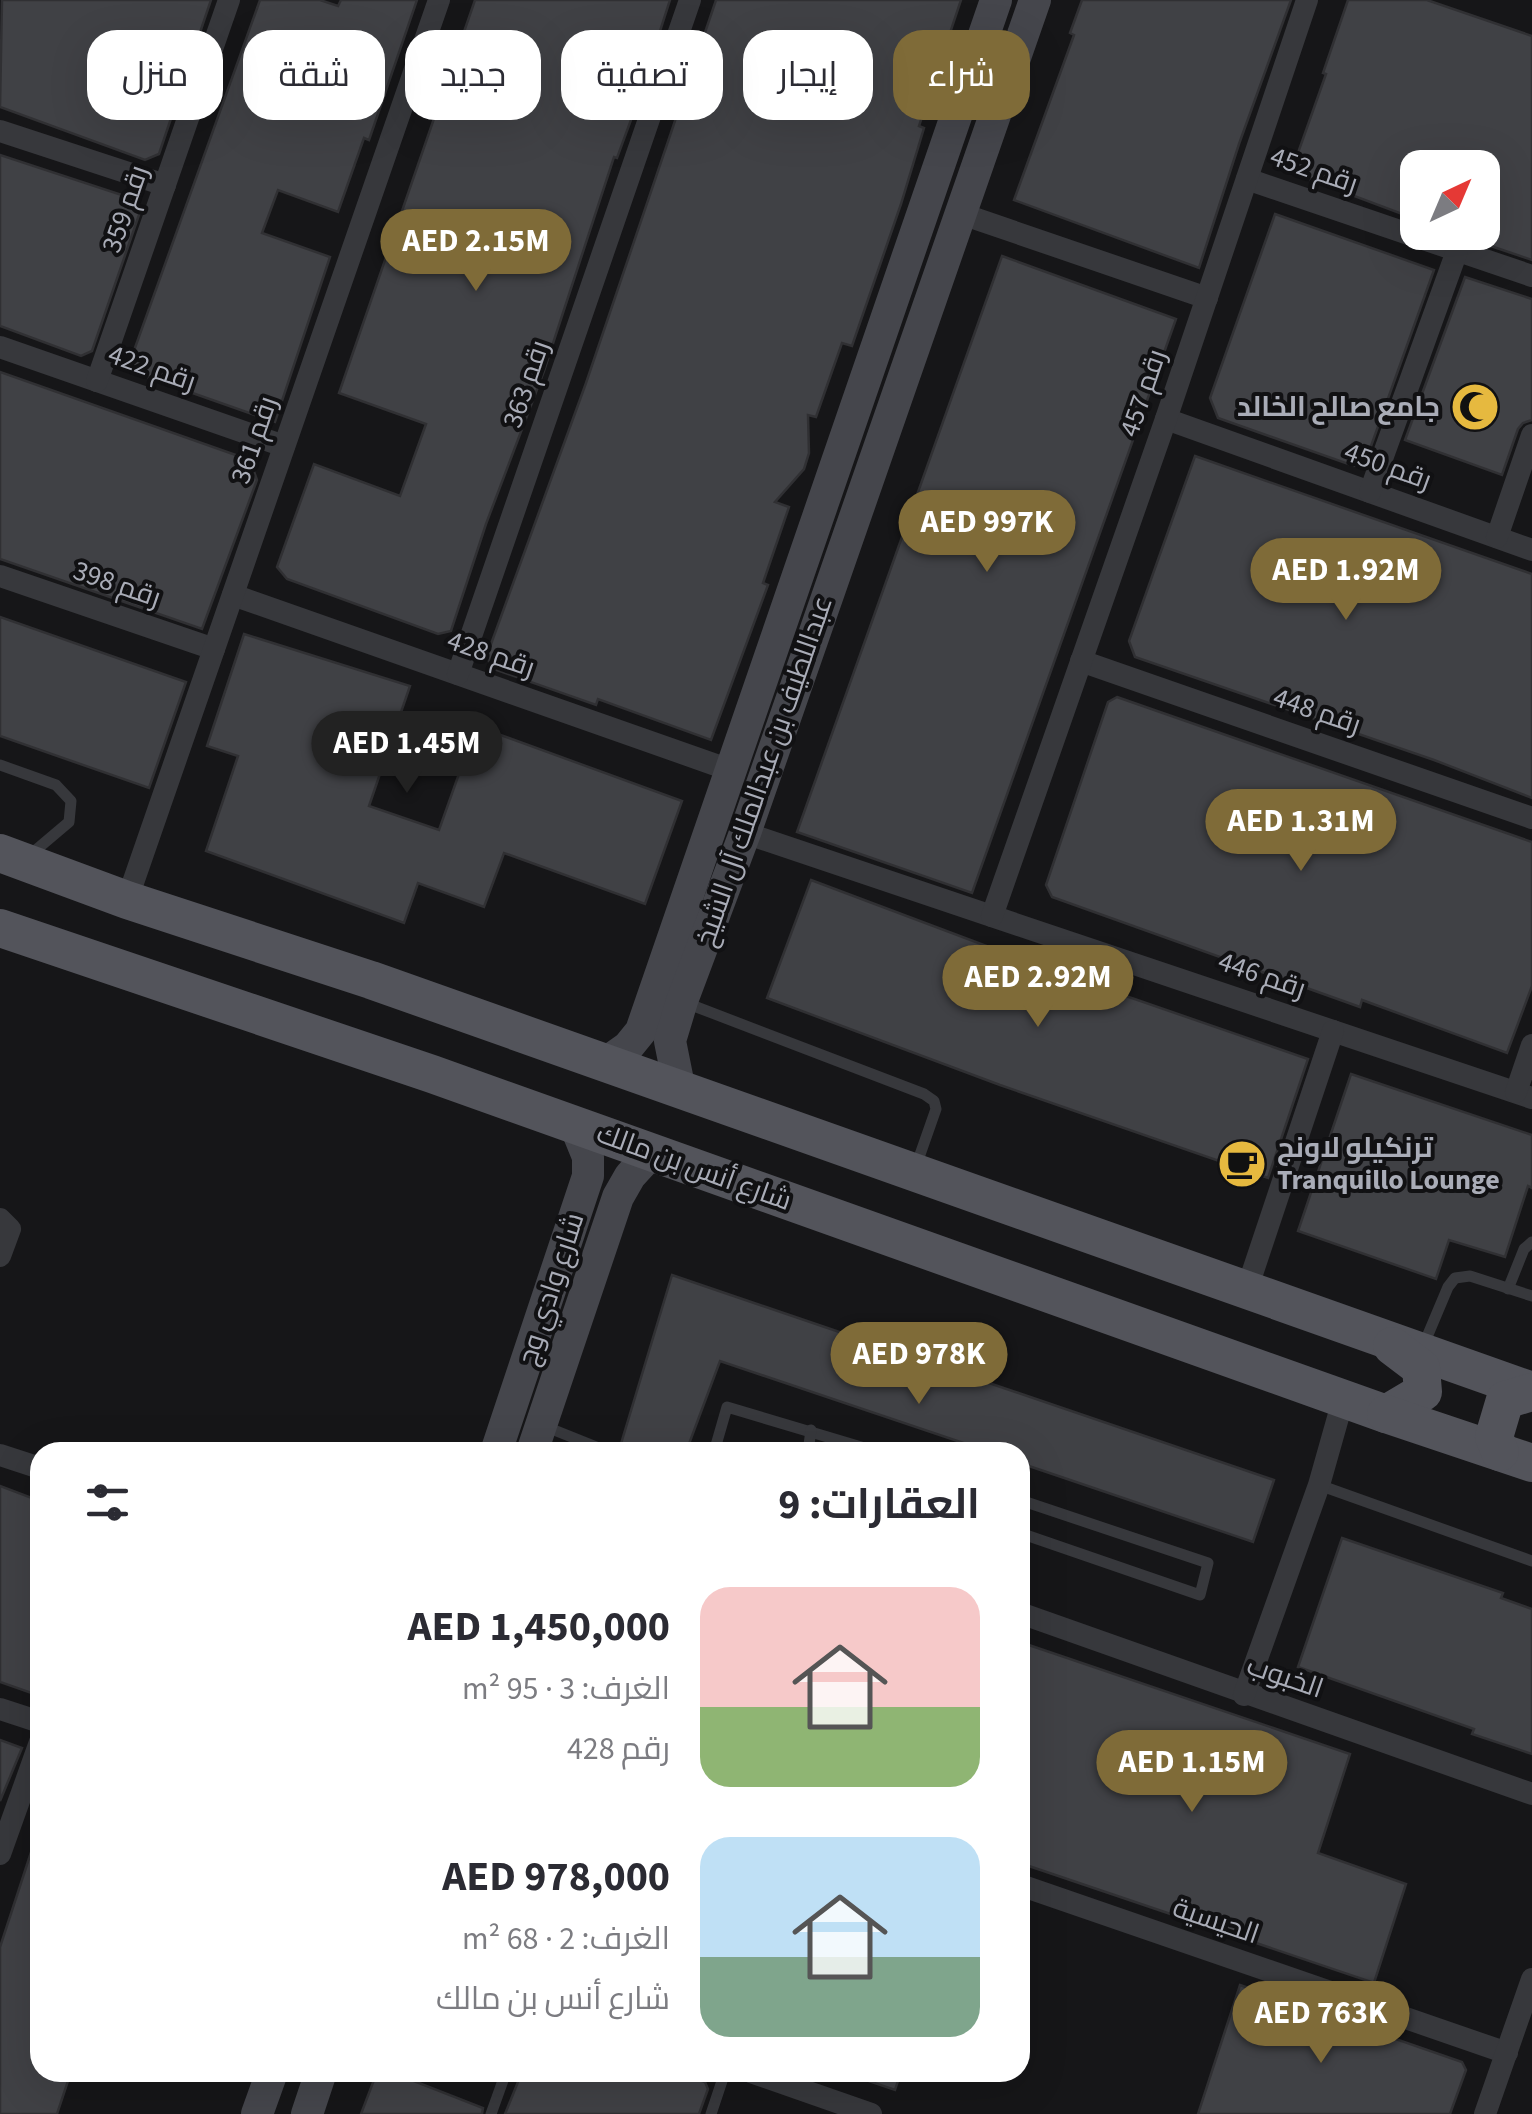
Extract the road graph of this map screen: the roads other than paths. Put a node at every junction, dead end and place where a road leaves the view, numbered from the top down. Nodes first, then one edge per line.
1 (229, 0) edge
2 (439, 0) edge
3 (690, 0) edge
4 (996, 0) edge
5 (1036, 0) edge
6 (1306, 0) edge
7 (0, 130) edge
8 (1246, 179) junction
9 (165, 185) junction
10 (958, 213) junction
11 (1457, 251) junction
12 (1532, 276) edge
13 (1207, 298) junction
14 (0, 347) edge
15 (97, 381) junction
16 (1166, 419) junction
17 (1532, 434) edge
18 (284, 446) junction
19 (1370, 492) junction
20 (1497, 537) junction
21 (1532, 550) edge
22 (0, 576) edge
23 (233, 595) junction
24 (214, 649) junction
25 (1081, 661) junction
26 (458, 674) junction
27 (749, 713) junction
28 (781, 724) junction
29 (0, 765) edge
30 (730, 770) junction
31 (1532, 818) edge
32 (745, 833) junction
33 (12, 857) edge
34 (127, 900) junction
35 (992, 916) junction
36 (0, 928) edge
37 (677, 988) junction
38 (1333, 1031) junction
39 (1532, 1045) edge
40 (604, 1064) junction
41 (680, 1090) junction
42 (1524, 1095) edge
43 (575, 1125) junction
44 (652, 1152) junction
45 (913, 1174) junction
46 (0, 1220) edge
47 (590, 1224) junction
48 (1532, 1242) edge
49 (0, 1256) edge
50 (1508, 1289) junction
51 (1246, 1292) junction
52 (1532, 1296) edge
53 (1385, 1340) junction
54 (1421, 1353) junction
55 (1532, 1391) edge
56 (1343, 1400) junction
57 (1386, 1414) junction
58 (811, 1430) junction
59 (536, 1439) edge
60 (500, 1442) edge
61 (717, 1442) edge
62 (809, 1442) edge
63 (848, 1442) edge
64 (0, 1455) edge
65 (1516, 1458) edge
66 (30, 1465) edge
67 (1319, 1485) junction
68 (1030, 1503) edge
69 (1030, 1536) edge
70 (1532, 1561) edge
71 (1030, 1617) edge
72 (1244, 1694) junction
73 (0, 1709) edge
74 (30, 1719) edge
75 (30, 1770) edge
76 (1532, 1794) edge
77 (0, 1854) edge
78 (1030, 1888) edge
79 (1532, 1979) edge
80 (1507, 2053) junction
81 (268, 2082) edge
82 (318, 2082) edge
83 (502, 2082) edge
84 (722, 2082) edge
85 (780, 2082) edge
86 (257, 2114) edge
87 (307, 2114) edge
88 (491, 2114) edge
89 (711, 2114) edge
90 (871, 2114) edge
91 (1485, 2114) edge

1 - 9 street, رقم 359
2 - 18 street, رقم 361
3 - 26 street, رقم 363
4 - 27 street, عبداللطيف بن عبدالملك آل الشيخ
5 - 10 street, عبداللطيف بن عبدالملك آل الشيخ
6 - 8 street, رقم 457
7 - 9 street
8 - 11 street, رقم 452
8 - 13 street, رقم 457
9 - 15 street, رقم 359
10 - 13 street
10 - 28 street, عبداللطيف بن عبدالملك آل الشيخ
11 - 12 street, رقم 452
11 - 19 street
13 - 16 street, رقم 457
14 - 15 street, رقم 422
15 - 18 street, رقم 422
16 - 19 street, رقم 450
16 - 25 street, رقم 457
17 - 20 street
18 - 23 street, رقم 361
19 - 20 street, رقم 450
20 - 21 street, رقم 450
22 - 24 street, رقم 398
23 - 24 street, رقم 361
23 - 26 street, رقم 428
24 - 34 street, رقم 361
25 - 31 street, رقم 448
25 - 35 street, رقم 457
26 - 30 street, رقم 428
27 - 28 street
27 - 30 street, عبداللطيف بن عبدالملك آل الشيخ
28 - 32 street, عبداللطيف بن عبدالملك آل الشيخ
29 - 33 lane
30 - 37 street, عبداللطيف بن عبدالملك آل الشيخ
32 - 35 street, رقم 446
32 - 37 street, عبداللطيف بن عبدالملك آل الشيخ
33 - 34 main road, شارع أنس بن مالك
34 - 40 main road, شارع أنس بن مالك
35 - 38 street, رقم 446
36 - 43 main road, شارع أنس بن مالك
37 - 40 street, عبداللطيف بن عبدالملك آل الشيخ
37 - 41 street, عبداللطيف بن عبدالملك آل الشيخ
37 - 45 lane
38 - 42 street, رقم 446
38 - 51 street
39 - 42 street
40 - 41 main road, شارع أنس بن مالك
41 - 45 main road, شارع أنس بن مالك
43 - 44 main road, شارع أنس بن مالك
43 - 47 street, شارع وادي وج
44 - 47 street, شارع وادي وج
44 - 56 main road, شارع أنس بن مالك
45 - 51 main road, شارع أنس بن مالك
46 - 49 street
47 - 59 street, شارع وادي وج
47 - 60 street, شارع وادي وج
48 - 50 lane
50 - 52 lane
50 - 54 lane
51 - 53 main road, شارع أنس بن مالك
53 - 54 main road, شارع أنس بن مالك
53 - 57 main road, شارع أنس بن مالك
54 - 55 main road, شارع أنس بن مالك
55 - 65 main road, شارع أنس بن مالك
56 - 57 main road, شارع أنس بن مالك
56 - 67 street
57 - 65 main road, شارع أنس بن مالك
58 - 61 lane
58 - 62 lane
58 - 63 lane
64 - 66 street
67 - 70 lane
67 - 72 street
68 - 69 lane
71 - 72 street, الخبوب
72 - 76 street, الخبوب
73 - 74 street
75 - 77 street
78 - 80 street, الحيسية
79 - 80 street
80 - 91 street
81 - 86 street
82 - 87 street
83 - 88 lane
84 - 89 lane
85 - 90 street

